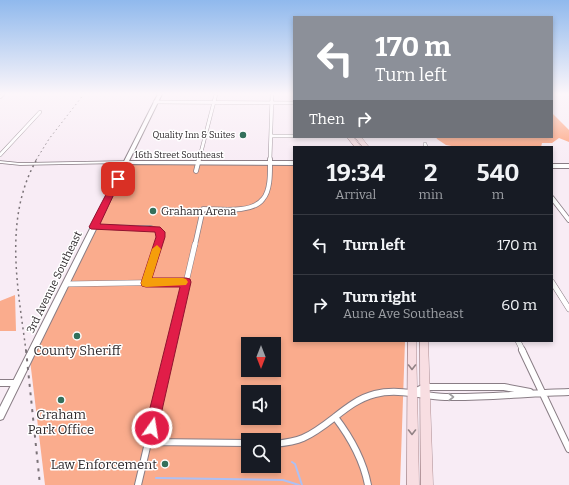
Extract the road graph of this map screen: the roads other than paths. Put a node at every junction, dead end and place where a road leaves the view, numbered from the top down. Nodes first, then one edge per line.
1 (36, 117) edge
2 (148, 117) edge
3 (211, 117) edge
4 (272, 117) edge
5 (271, 136) junction
6 (293, 136) edge
7 (351, 138) edge
8 (359, 138) edge
9 (357, 146) edge
10 (365, 146) edge
11 (0, 155) edge
12 (2, 162) edge
13 (126, 162) junction
14 (199, 163) junction
15 (270, 163) junction
16 (293, 163) edge
17 (553, 166) edge
18 (569, 166) edge
19 (196, 171) dead end
20 (553, 199) edge
21 (569, 220) edge
22 (94, 227) junction
23 (186, 282) junction
24 (146, 283) junction
25 (66, 284) junction
26 (553, 284) edge
27 (569, 310) edge
28 (412, 342) edge
29 (424, 342) edge
30 (518, 342) edge
31 (0, 383) edge
32 (16, 383) junction
33 (425, 391) junction
34 (542, 392) junction
35 (569, 392) edge
36 (412, 393) junction
37 (534, 393) junction
38 (0, 416) edge
39 (335, 418) junction
40 (149, 442) junction
41 (281, 443) edge
42 (241, 444) edge
43 (569, 449) edge
44 (138, 485) edge
45 (368, 485) edge
46 (413, 485) edge
47 (427, 485) edge

1 - 11 street
2 - 13 main road, 3rd Avenue Southeast
3 - 14 street
4 - 5 street
5 - 6 street
5 - 15 street
7 - 9 main road
8 - 10 main road
12 - 13 street, 16th Street Southeast
13 - 14 main road, 16th Street Southeast
13 - 22 main road, 3rd Avenue Southeast
14 - 15 main road, 16th Street Southeast
14 - 19 street
15 - 16 main road, 16th Street Southeast
15 - 23 street
17 - 18 main road
20 - 21 street
22 - 24 street
22 - 25 main road, 3rd Avenue Southeast
23 - 24 street
23 - 40 street
24 - 25 street
25 - 32 main road, 3rd Avenue Southeast
26 - 27 street
28 -> 36 main road
29 - 33 main road
30 - 34 street
31 - 32 street
32 - 38 main road, 3rd Avenue Southeast
33 - 36 street
33 - 37 street
33 -> 37 street
33 - 47 main road
34 - 35 street
34 - 37 street
34 - 43 street
36 - 39 street
36 -> 46 main road
39 - 41 street
39 - 45 street
40 - 42 street
40 - 44 street

